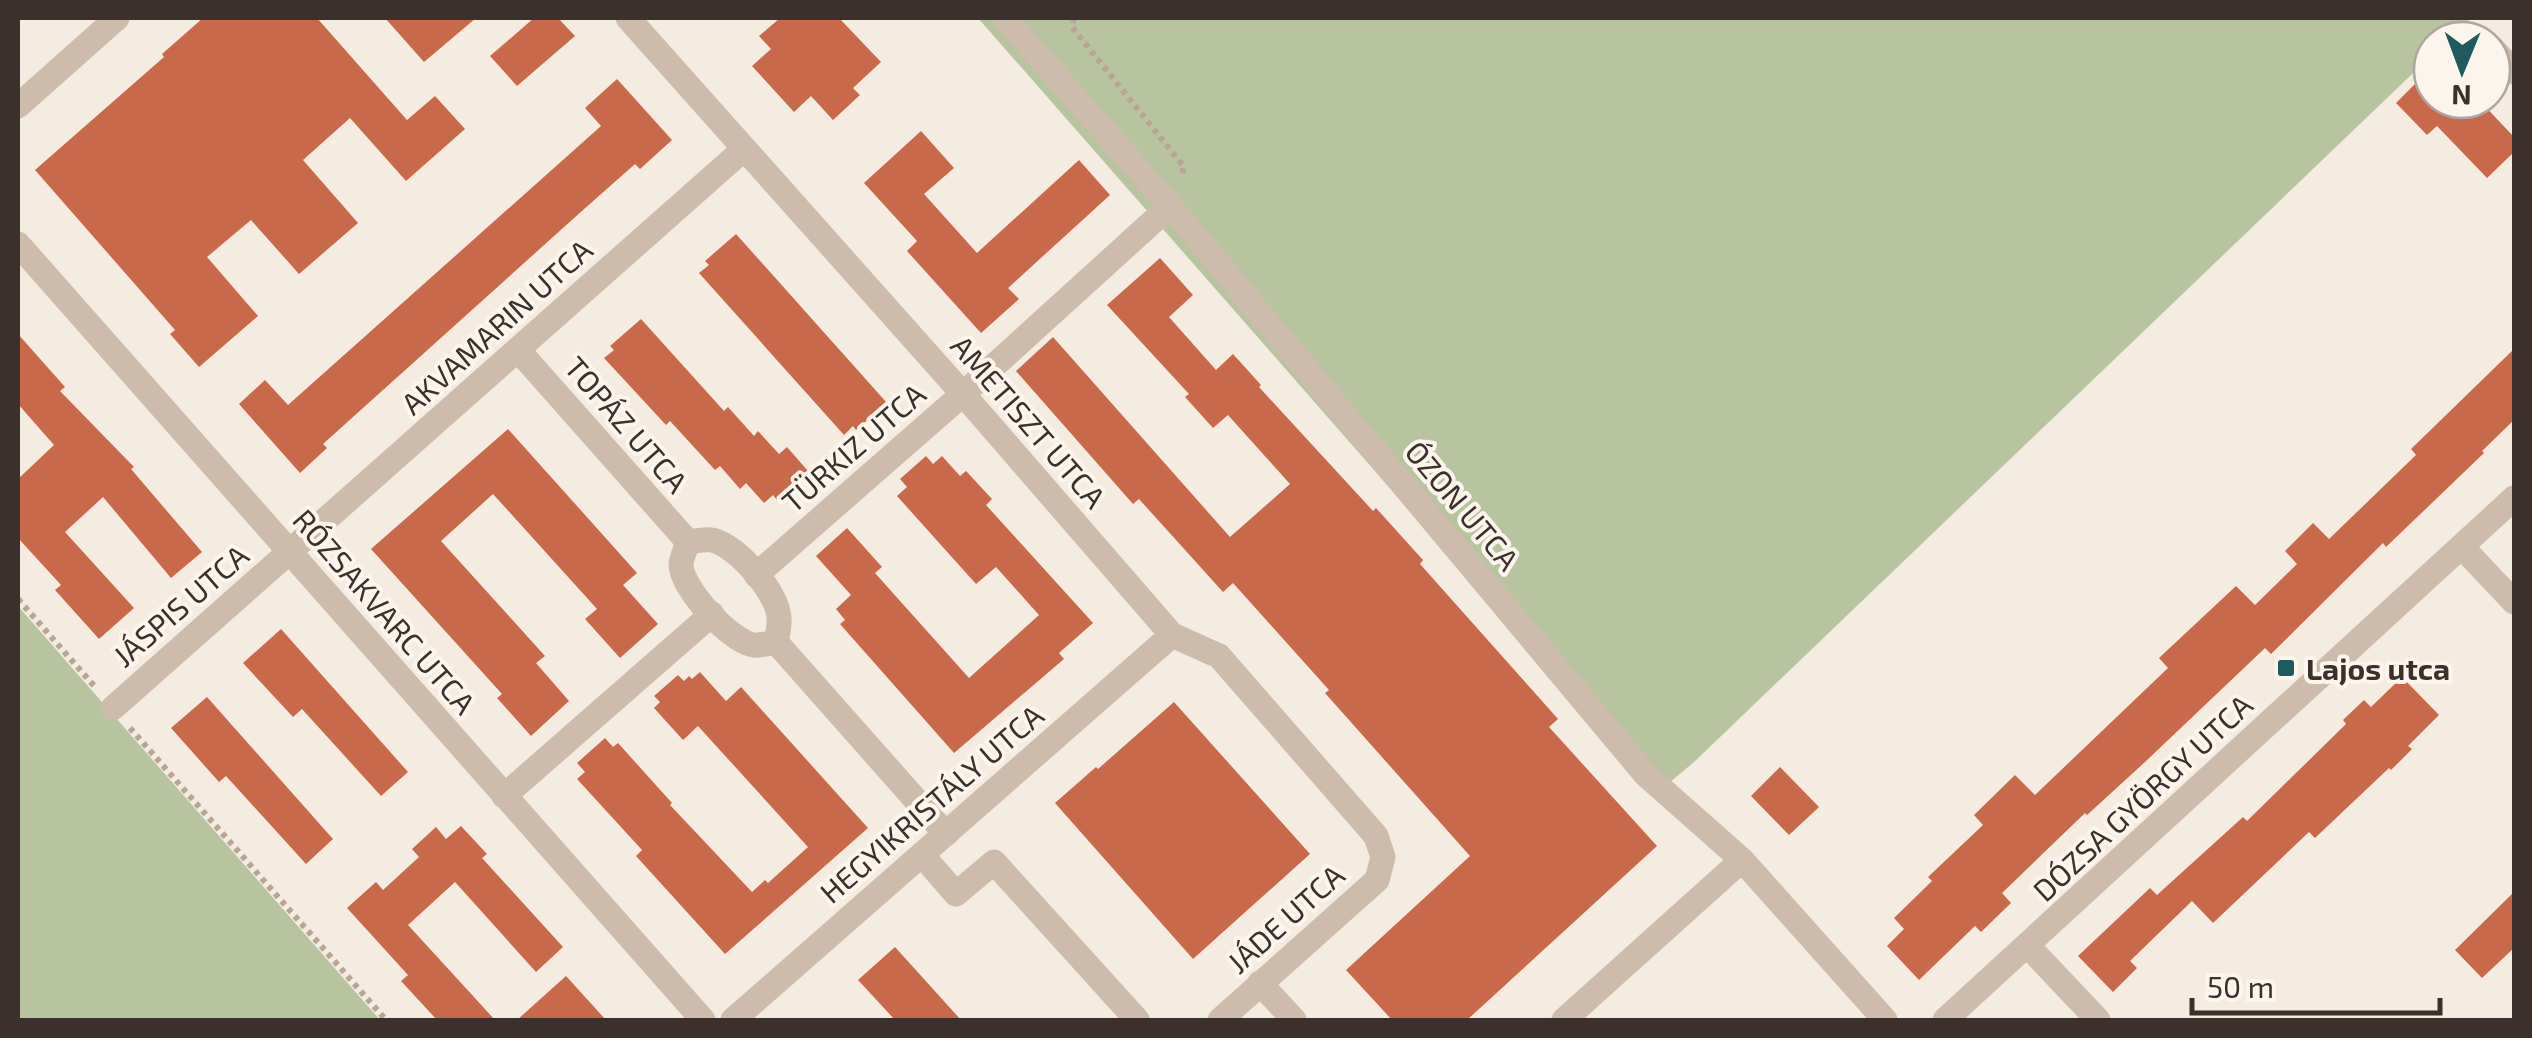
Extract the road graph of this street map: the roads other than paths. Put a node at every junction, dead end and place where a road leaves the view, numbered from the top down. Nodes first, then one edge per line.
1 (117, 18) edge
2 (628, 18) edge
3 (1006, 18) edge
4 (18, 106) edge
5 (744, 149) junction
6 (1170, 206) junction
7 (18, 244) edge
8 (518, 350) junction
9 (962, 394) junction
10 (2514, 498) edge
11 (688, 542) junction
12 (2462, 547) junction
13 (290, 552) junction
14 (756, 575) junction
15 (2514, 602) edge
16 (712, 614) junction
17 (1172, 635) junction
18 (776, 642) junction
19 (112, 708) road end
20 (504, 796) junction
21 (946, 834) junction
22 (922, 854) junction
23 (1382, 857) joint
24 (1742, 860) junction
25 (2028, 946) junction
26 (1260, 983) junction
27 (703, 1020) edge
28 (733, 1020) edge
29 (1136, 1020) edge
30 (1220, 1020) edge
31 (1294, 1020) edge
32 (1564, 1020) edge
33 (1884, 1020) edge
34 (1945, 1020) edge
35 (2098, 1020) edge

1 - 4 street
2 - 5 street, AMETISZT UTCA
3 - 6 street, ÓZON UTCA
5 - 8 street, AKVAMARIN UTCA
5 - 9 street, AMETISZT UTCA
6 - 9 street, TÜRKIZ UTCA
6 - 24 street, ÓZON UTCA
7 - 13 street, RÓZSAKVARC UTCA
8 - 11 street, TOPÁZ UTCA
8 - 13 street, AKVAMARIN UTCA
9 - 14 street, TÜRKIZ UTCA
9 - 17 street, AMETISZT UTCA
10 - 12 street, DÓZSA GYÖRGY UTCA
11 - 14 street
11 - 16 street
12 - 15 street
12 - 25 street, DÓZSA GYÖRGY UTCA
13 - 19 street, JÁSPIS UTCA
13 - 20 street, RÓZSAKVARC UTCA
14 - 18 street
16 - 18 street
16 - 20 street
17 - 21 street, HEGYIKRISTÁLY UTCA
17 - 23 street, AMETISZT UTCA
18 - 21 street
20 - 27 street, RÓZSAKVARC UTCA
21 - 22 street, HEGYIKRISTÁLY UTCA
22 - 28 street, HEGYIKRISTÁLY UTCA
22 - 29 street
23 - 26 street, JÁDE UTCA
24 - 32 street
24 - 33 street, ÓZON UTCA
25 - 34 street, DÓZSA GYÖRGY UTCA
25 - 35 street
26 - 30 street, JÁDE UTCA
26 - 31 street

